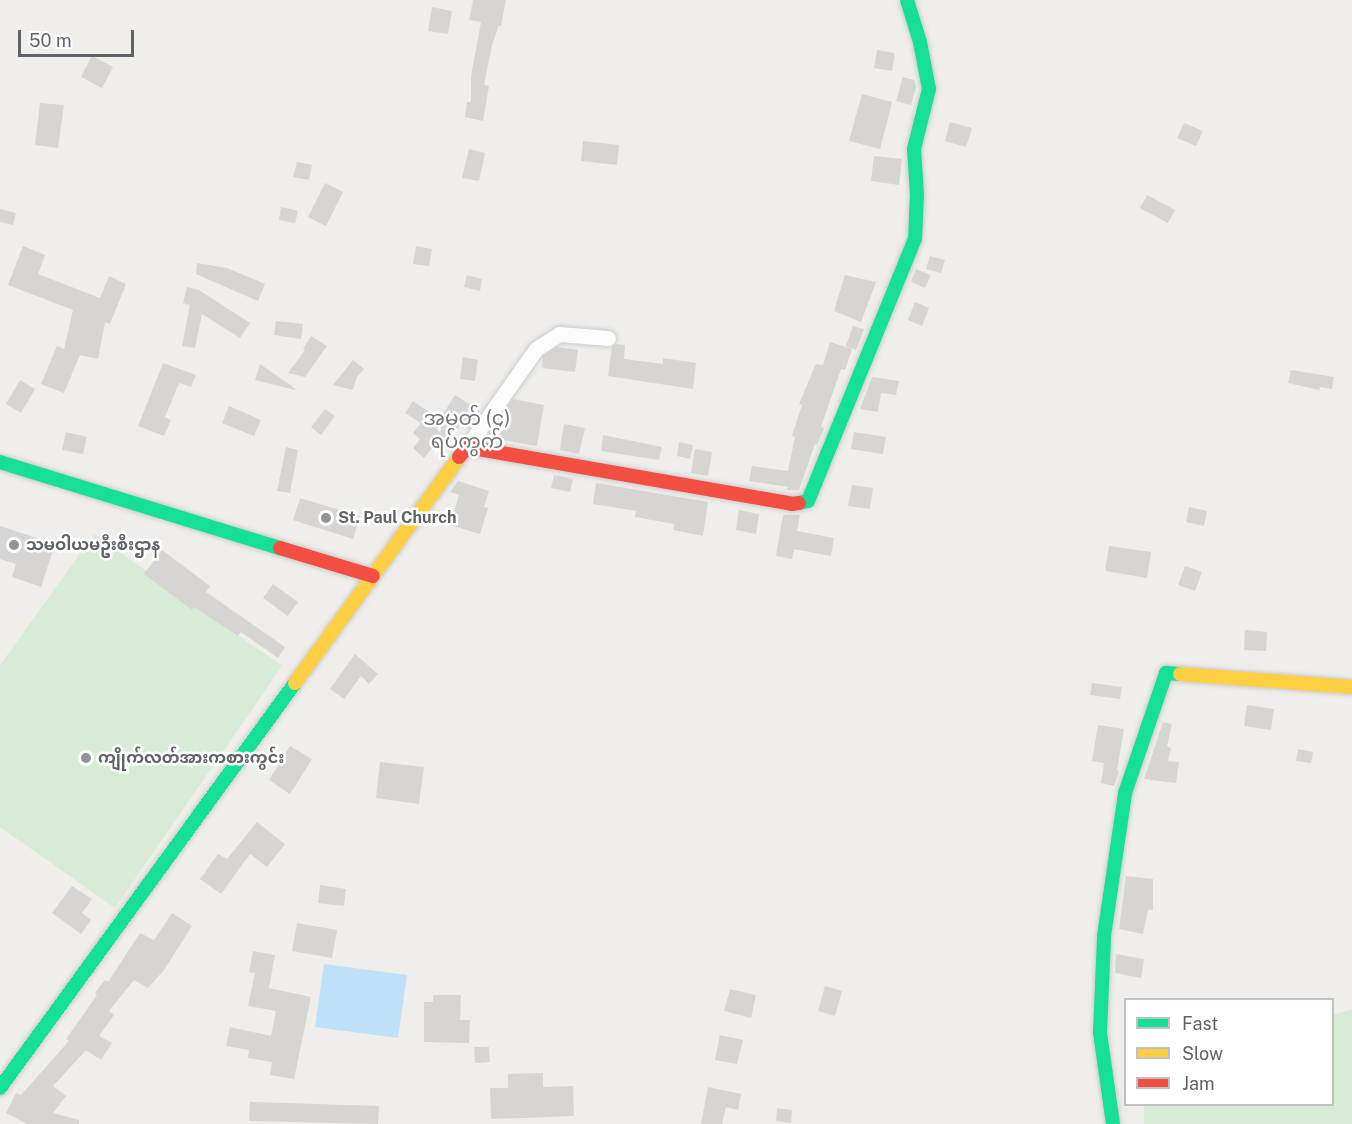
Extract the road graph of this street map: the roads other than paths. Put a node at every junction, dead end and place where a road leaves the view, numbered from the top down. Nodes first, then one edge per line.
1 (907, 0) edge
2 (608, 338) dead end
3 (466, 447) junction
4 (0, 462) edge
5 (372, 576) junction
6 (1352, 687) edge
7 (0, 1088) edge
8 (1113, 1124) edge

1 - 3 street
2 - 3 street
3 - 5 street
4 - 5 street
5 - 7 street
6 - 8 street

